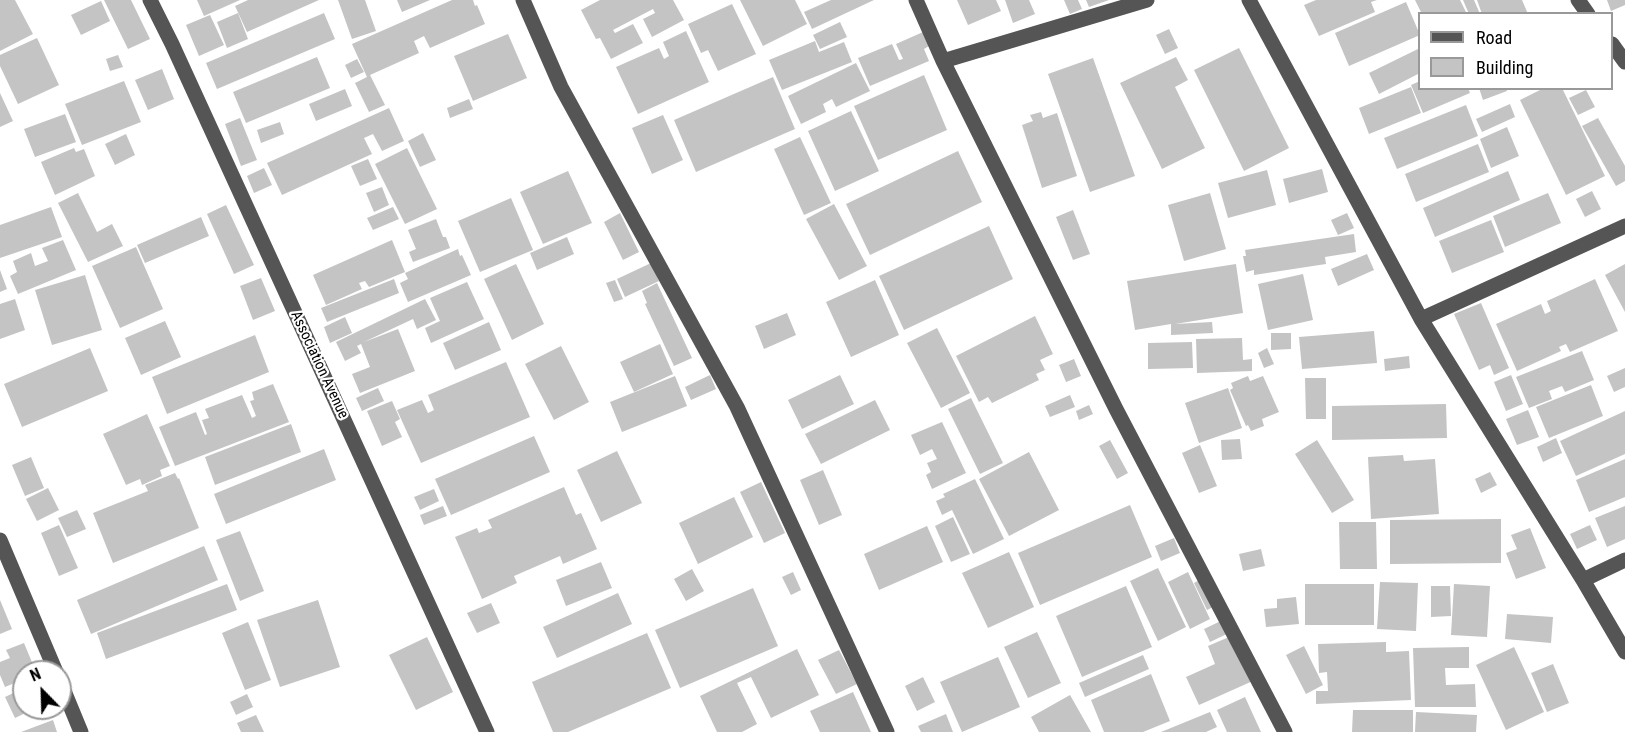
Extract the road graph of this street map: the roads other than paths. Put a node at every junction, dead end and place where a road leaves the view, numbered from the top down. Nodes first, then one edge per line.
1 (150, 0) edge
2 (523, 0) edge
3 (916, 0) edge
4 (1147, 0) edge
5 (1249, 0) edge
6 (1613, 47) edge
7 (943, 61) junction
8 (1625, 62) edge
9 (1625, 226) edge
10 (1421, 319) junction
11 (0, 540) edge
12 (1625, 560) edge
13 (1583, 580) junction
14 (1625, 652) edge
15 (51, 660) edge
16 (72, 710) edge
17 (81, 732) edge
18 (487, 732) edge
19 (886, 732) edge
20 (1285, 732) edge

1 - 18 street, Association Avenue
2 - 19 street
3 - 7 street
4 - 7 street
5 - 10 street
6 - 8 street
7 - 20 street
9 - 10 street
10 - 13 street
11 - 15 street
12 - 13 street
13 - 14 street
16 - 17 street

